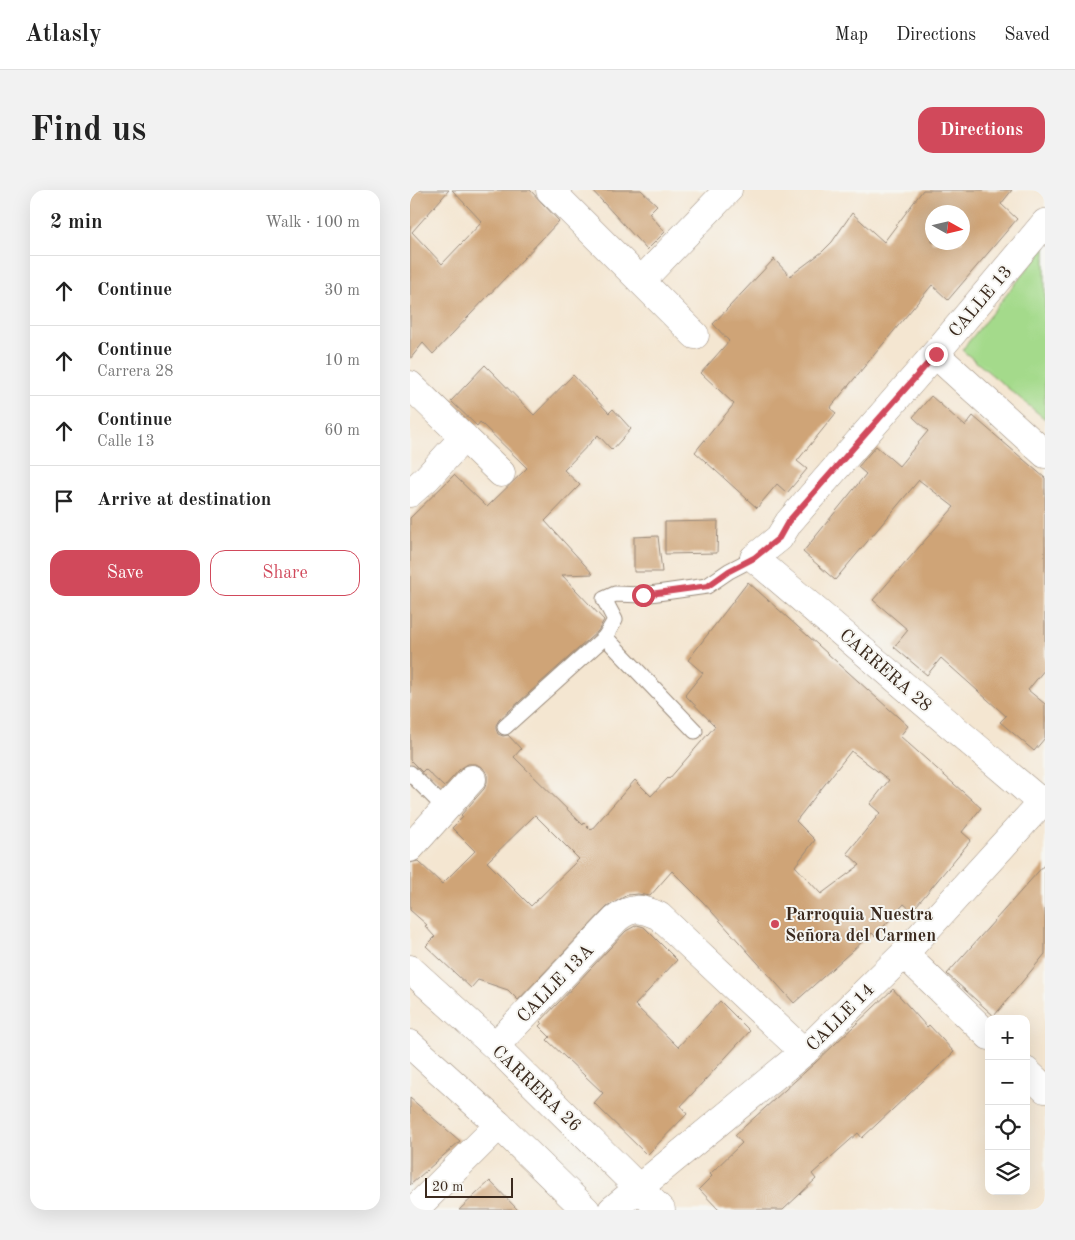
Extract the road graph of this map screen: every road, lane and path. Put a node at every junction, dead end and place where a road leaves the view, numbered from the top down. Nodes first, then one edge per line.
1 (550, 190) edge
2 (728, 190) edge
3 (1045, 223) edge
4 (641, 281) junction
5 (695, 335) dead end
6 (936, 354) junction
7 (410, 385) edge
8 (464, 437) junction
9 (1045, 454) edge
10 (502, 473) dead end
11 (410, 493) edge
12 (754, 558) junction
13 (604, 637) junction
14 (506, 727) dead end
15 (695, 731) dead end
16 (410, 773) edge
17 (472, 779) dead end
18 (1043, 801) edge
19 (445, 808) junction
20 (410, 848) edge
21 (904, 954) junction
22 (410, 969) edge
23 (985, 1032) edge
24 (410, 1044) edge
25 (495, 1046) junction
26 (804, 1052) junction
27 (1030, 1076) edge
28 (1045, 1089) edge
29 (499, 1125) junction
30 (638, 1188) junction
31 (414, 1210) edge
32 (586, 1210) edge
33 (612, 1210) edge
34 (661, 1210) edge

1 - 4 street
2 - 4 street
3 - 6 street, CALLE 13
4 - 5 street
6 - 9 street
6 - 12 street, CALLE 13
7 - 8 street
8 - 10 street
8 - 11 street
12 - 13 lane
12 - 18 street, CARRERA 28
13 - 14 lane
13 - 15 lane
16 - 19 lane
17 - 19 street
18 - 21 street, CALLE 14
19 - 20 street
21 - 23 street
21 - 26 street, CALLE 14
22 - 25 street, CARRERA 26
24 - 29 street
25 - 26 street, CALLE 13A
25 - 30 street, CARRERA 26
26 - 30 street, CALLE 14
27 - 28 street
29 - 31 street
29 - 32 street
30 - 33 street, CALLE 14
30 - 34 street, CARRERA 26

